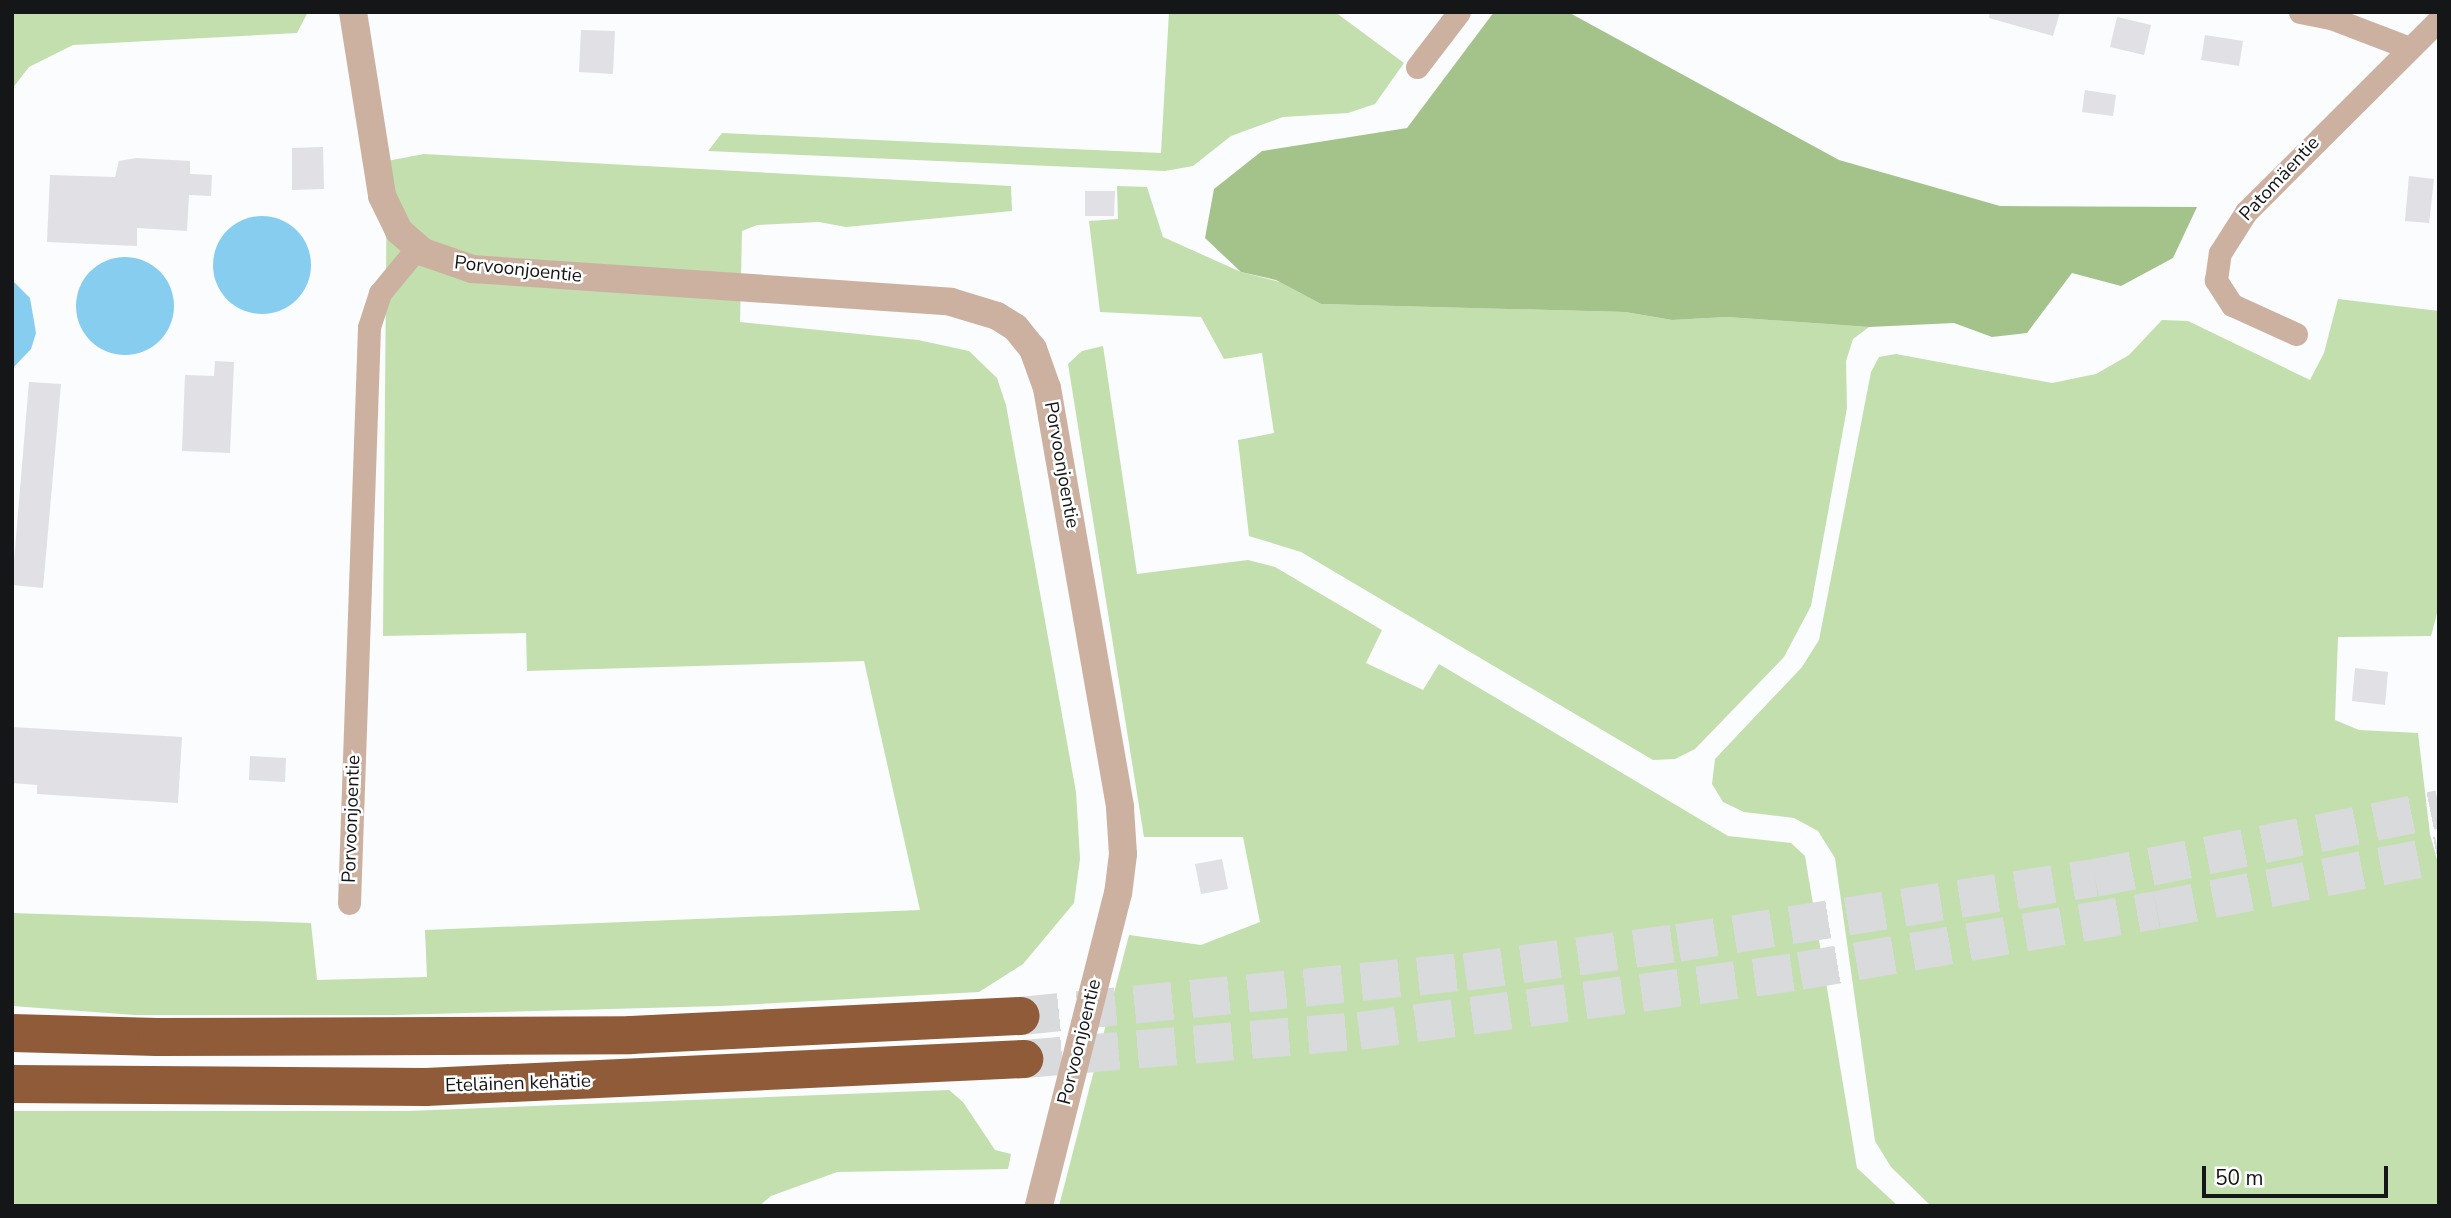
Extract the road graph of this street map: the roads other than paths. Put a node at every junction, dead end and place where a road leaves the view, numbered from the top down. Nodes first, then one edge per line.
1 (354, 12) edge
2 (1459, 12) edge
3 (2300, 12) edge
4 (2439, 20) edge
5 (2409, 48) junction
6 (1417, 67) dead end
7 (418, 247) junction
8 (2297, 334) dead end
9 (349, 903) dead end
10 (1021, 1016) tunnel mouth
11 (17, 1033) edge
12 (1024, 1059) tunnel mouth
13 (12, 1084) edge
14 (1040, 1206) edge

1 - 7 street, Porvoonjoentie
2 - 6 street
3 - 5 street
4 - 5 street, Patomäentie
5 - 8 street, Patomäentie
7 - 9 street, Porvoonjoentie
7 - 14 street, Porvoonjoentie
10 - 11 highway
12 - 13 highway, Eteläinen kehätie

